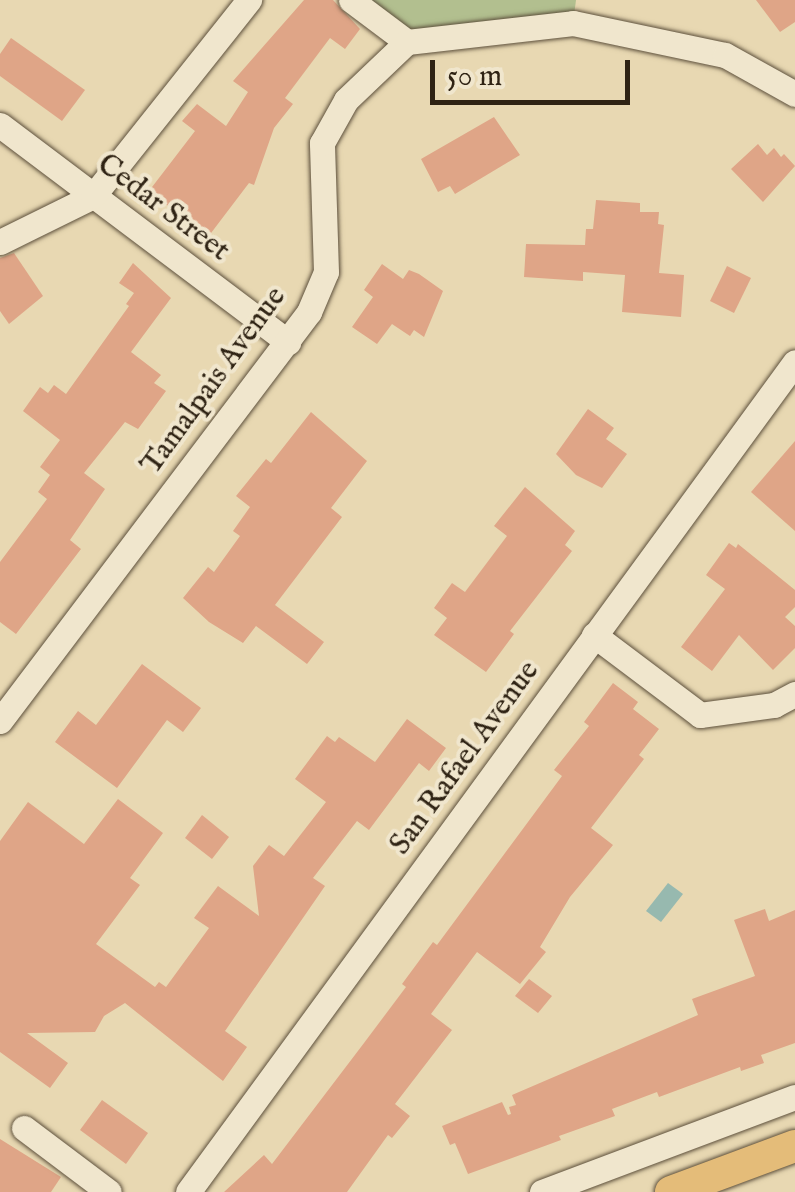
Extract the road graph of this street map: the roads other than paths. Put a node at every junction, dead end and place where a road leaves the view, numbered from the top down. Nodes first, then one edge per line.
1 (249, 0) edge
2 (351, 0) edge
3 (575, 11) edge
4 (407, 42) junction
5 (795, 94) edge
6 (0, 126) edge
7 (93, 196) junction
8 (0, 242) edge
9 (288, 342) junction
10 (795, 362) edge
11 (594, 635) junction
12 (795, 694) edge
13 (0, 722) edge
14 (795, 1097) edge
15 (24, 1128) dead end
16 (795, 1146) edge
17 (109, 1192) edge
18 (188, 1192) edge
19 (542, 1192) edge
20 (670, 1192) edge

1 - 7 street
2 - 4 street
3 - 4 street
3 - 5 street
4 - 9 street, Tamalpais Avenue
6 - 7 street, Cedar Street
7 - 8 street
7 - 9 street, Cedar Street
9 - 13 street, Tamalpais Avenue
10 - 11 street, San Rafael Avenue
11 - 12 street
11 - 18 street, San Rafael Avenue
14 - 19 street
15 - 17 street
16 - 20 main road

